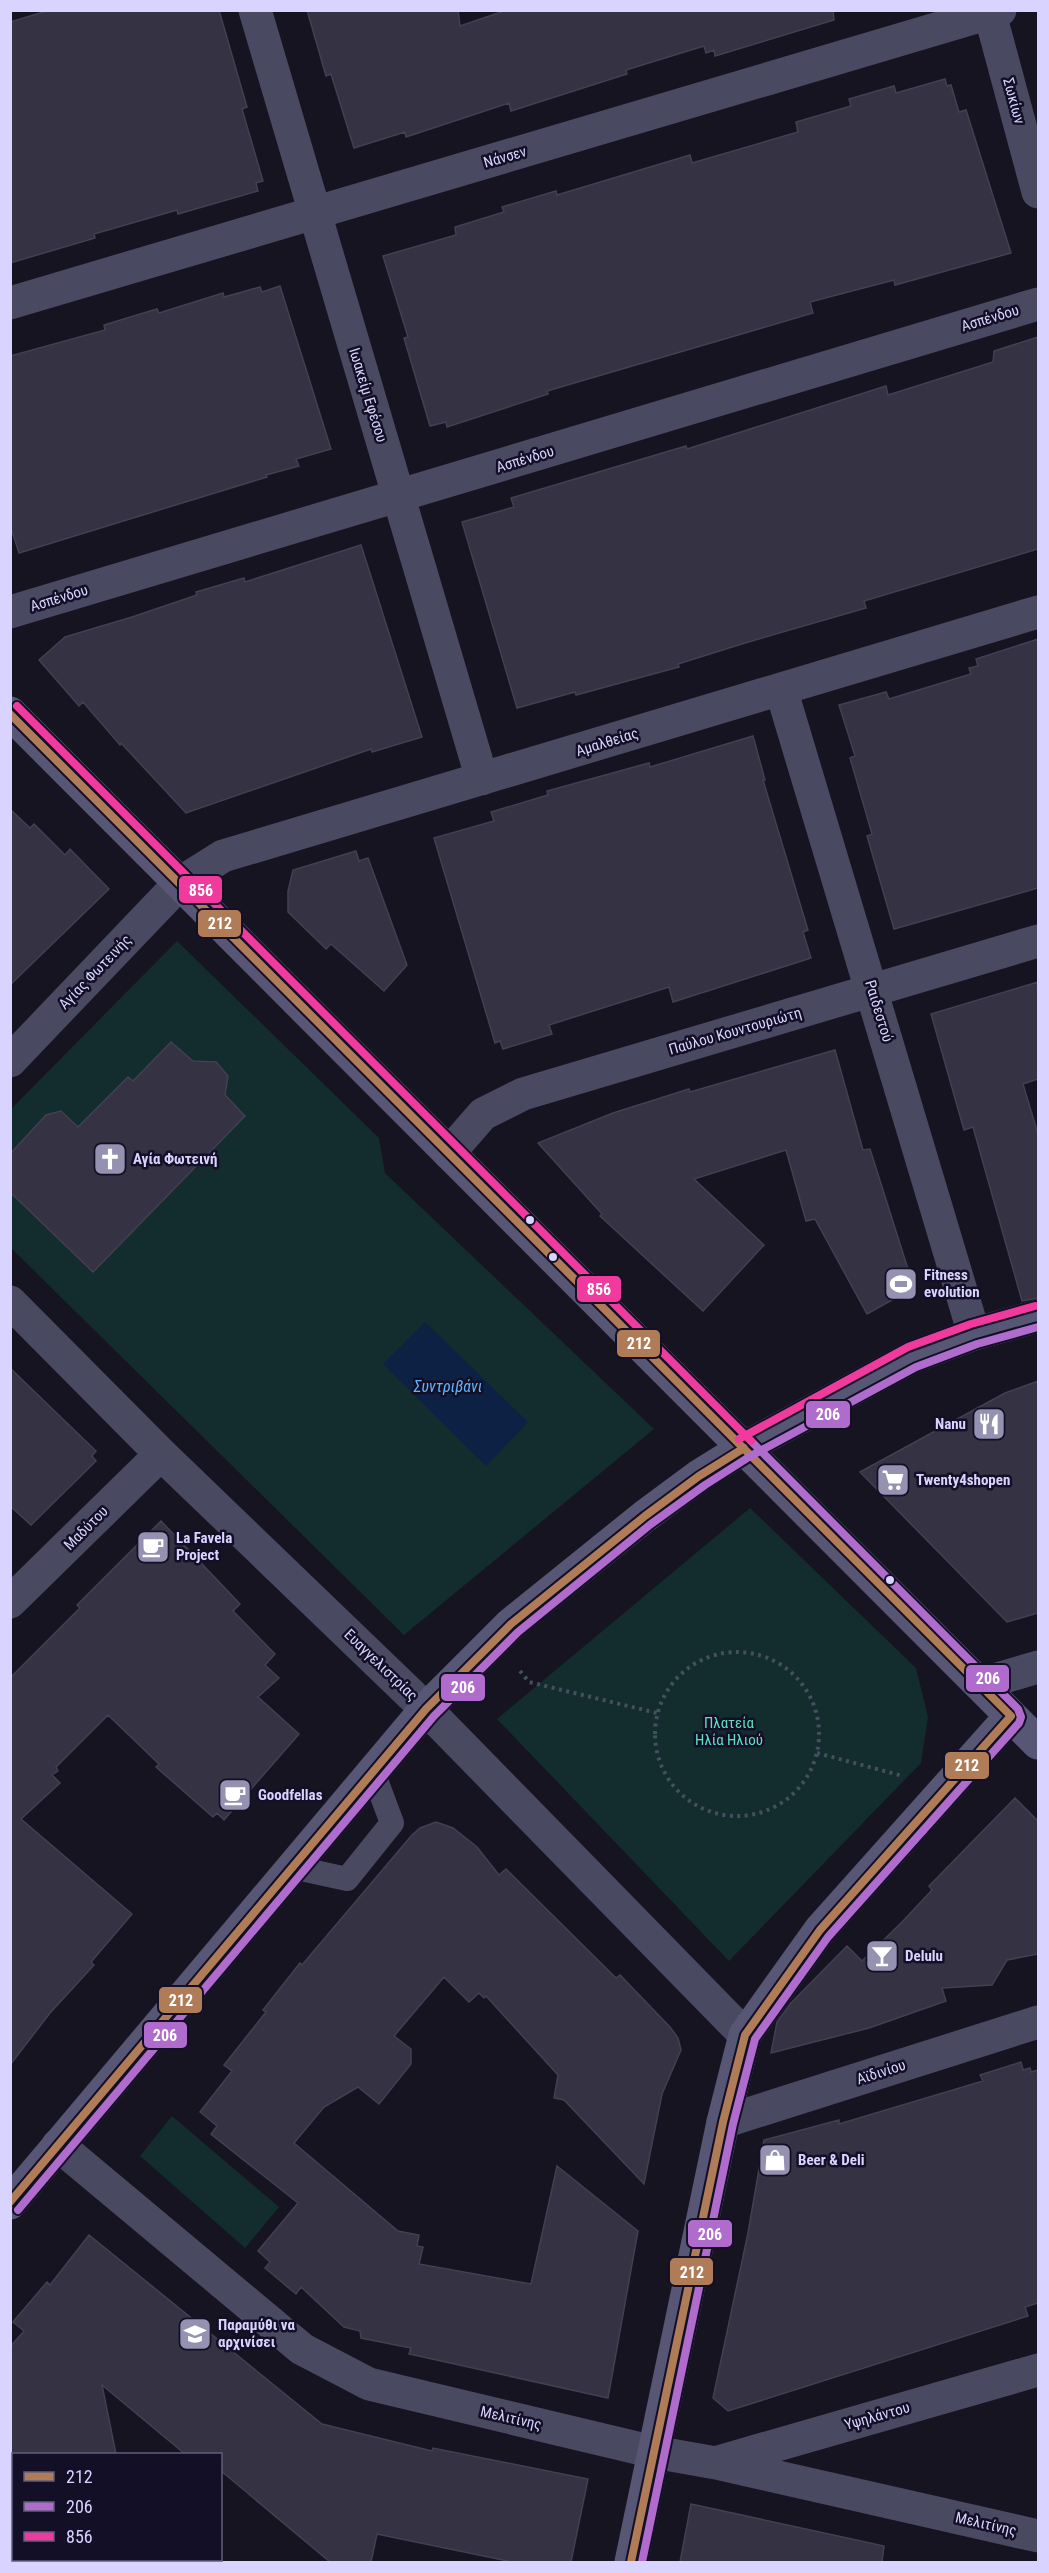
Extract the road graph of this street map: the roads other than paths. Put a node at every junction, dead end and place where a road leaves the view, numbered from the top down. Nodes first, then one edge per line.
1 (255, 10) edge
2 (993, 12) edge
3 (1038, 192) edge
4 (314, 213) junction
5 (10, 303) edge
6 (1038, 304) edge
7 (399, 497) junction
8 (10, 612) edge
9 (1038, 612) edge
10 (782, 689) junction
11 (10, 713) edge
12 (482, 779) junction
13 (180, 883) junction
14 (1038, 941) edge
15 (873, 990) junction
16 (10, 1061) edge
17 (449, 1153) junction
18 (10, 1302) edge
19 (1038, 1316) edge
20 (974, 1334) junction
21 (744, 1448) junction
22 (161, 1454) junction
23 (10, 1602) edge
24 (1038, 1666) edge
25 (980, 1684) junction
26 (426, 1709) junction
27 (1011, 1716) junction
28 (1038, 1743) edge
29 (373, 1772) junction
30 (292, 1868) junction
31 (1038, 2022) edge
32 (745, 2035) junction
33 (723, 2122) junction
34 (58, 2145) junction
35 (10, 2203) edge
36 (1038, 2370) edge
37 (654, 2452) junction
38 (716, 2463) junction
39 (1038, 2536) edge
40 (631, 2562) edge

1 - 4 street, Ιωακείμ Εφέσου
2 - 3 street, Σωκίων
2 - 4 street, Νάνσεν
4 - 5 street, Νάνσεν
4 - 7 street, Ιωακείμ Εφέσου
6 - 7 street, Ασπένδου
7 - 8 street, Ασπένδου
7 - 12 street, Ιωακείμ Εφέσου
9 - 10 street, Αμαλθείας
10 - 12 street, Αμαλθείας
10 - 15 street, Ραιδεστού
11 - 13 main road
12 - 13 street, Αμαλθείας
13 - 16 street, Αγίας Φωτεινής
13 - 17 main road
14 - 15 street, Παύλου Κουντουριώτη
15 - 17 street, Παύλου Κουντουριώτη
15 - 20 street, Ραιδεστού
17 - 21 main road
18 - 22 street, Ευαγγελιστρίας
19 - 20 main road
20 - 21 main road
21 - 25 main road
21 - 26 main road
22 - 23 street, Μαδύτου
22 - 26 street, Ευαγγελιστρίας
24 - 25 street
25 - 27 main road
26 - 29 main road
26 - 32 street, Ευαγγελιστρίας
27 - 28 main road
27 - 32 main road
29 - 30 main road
29 - 30 lane
30 - 34 main road
31 - 33 street, Αϊδινίου
32 - 33 main road
33 - 37 main road
34 - 35 main road
34 - 37 street, Μελιτίνης
36 - 38 street, Υψηλάντου
37 - 38 street, Μελιτίνης
37 - 40 main road
38 - 39 street, Μελιτίνης

